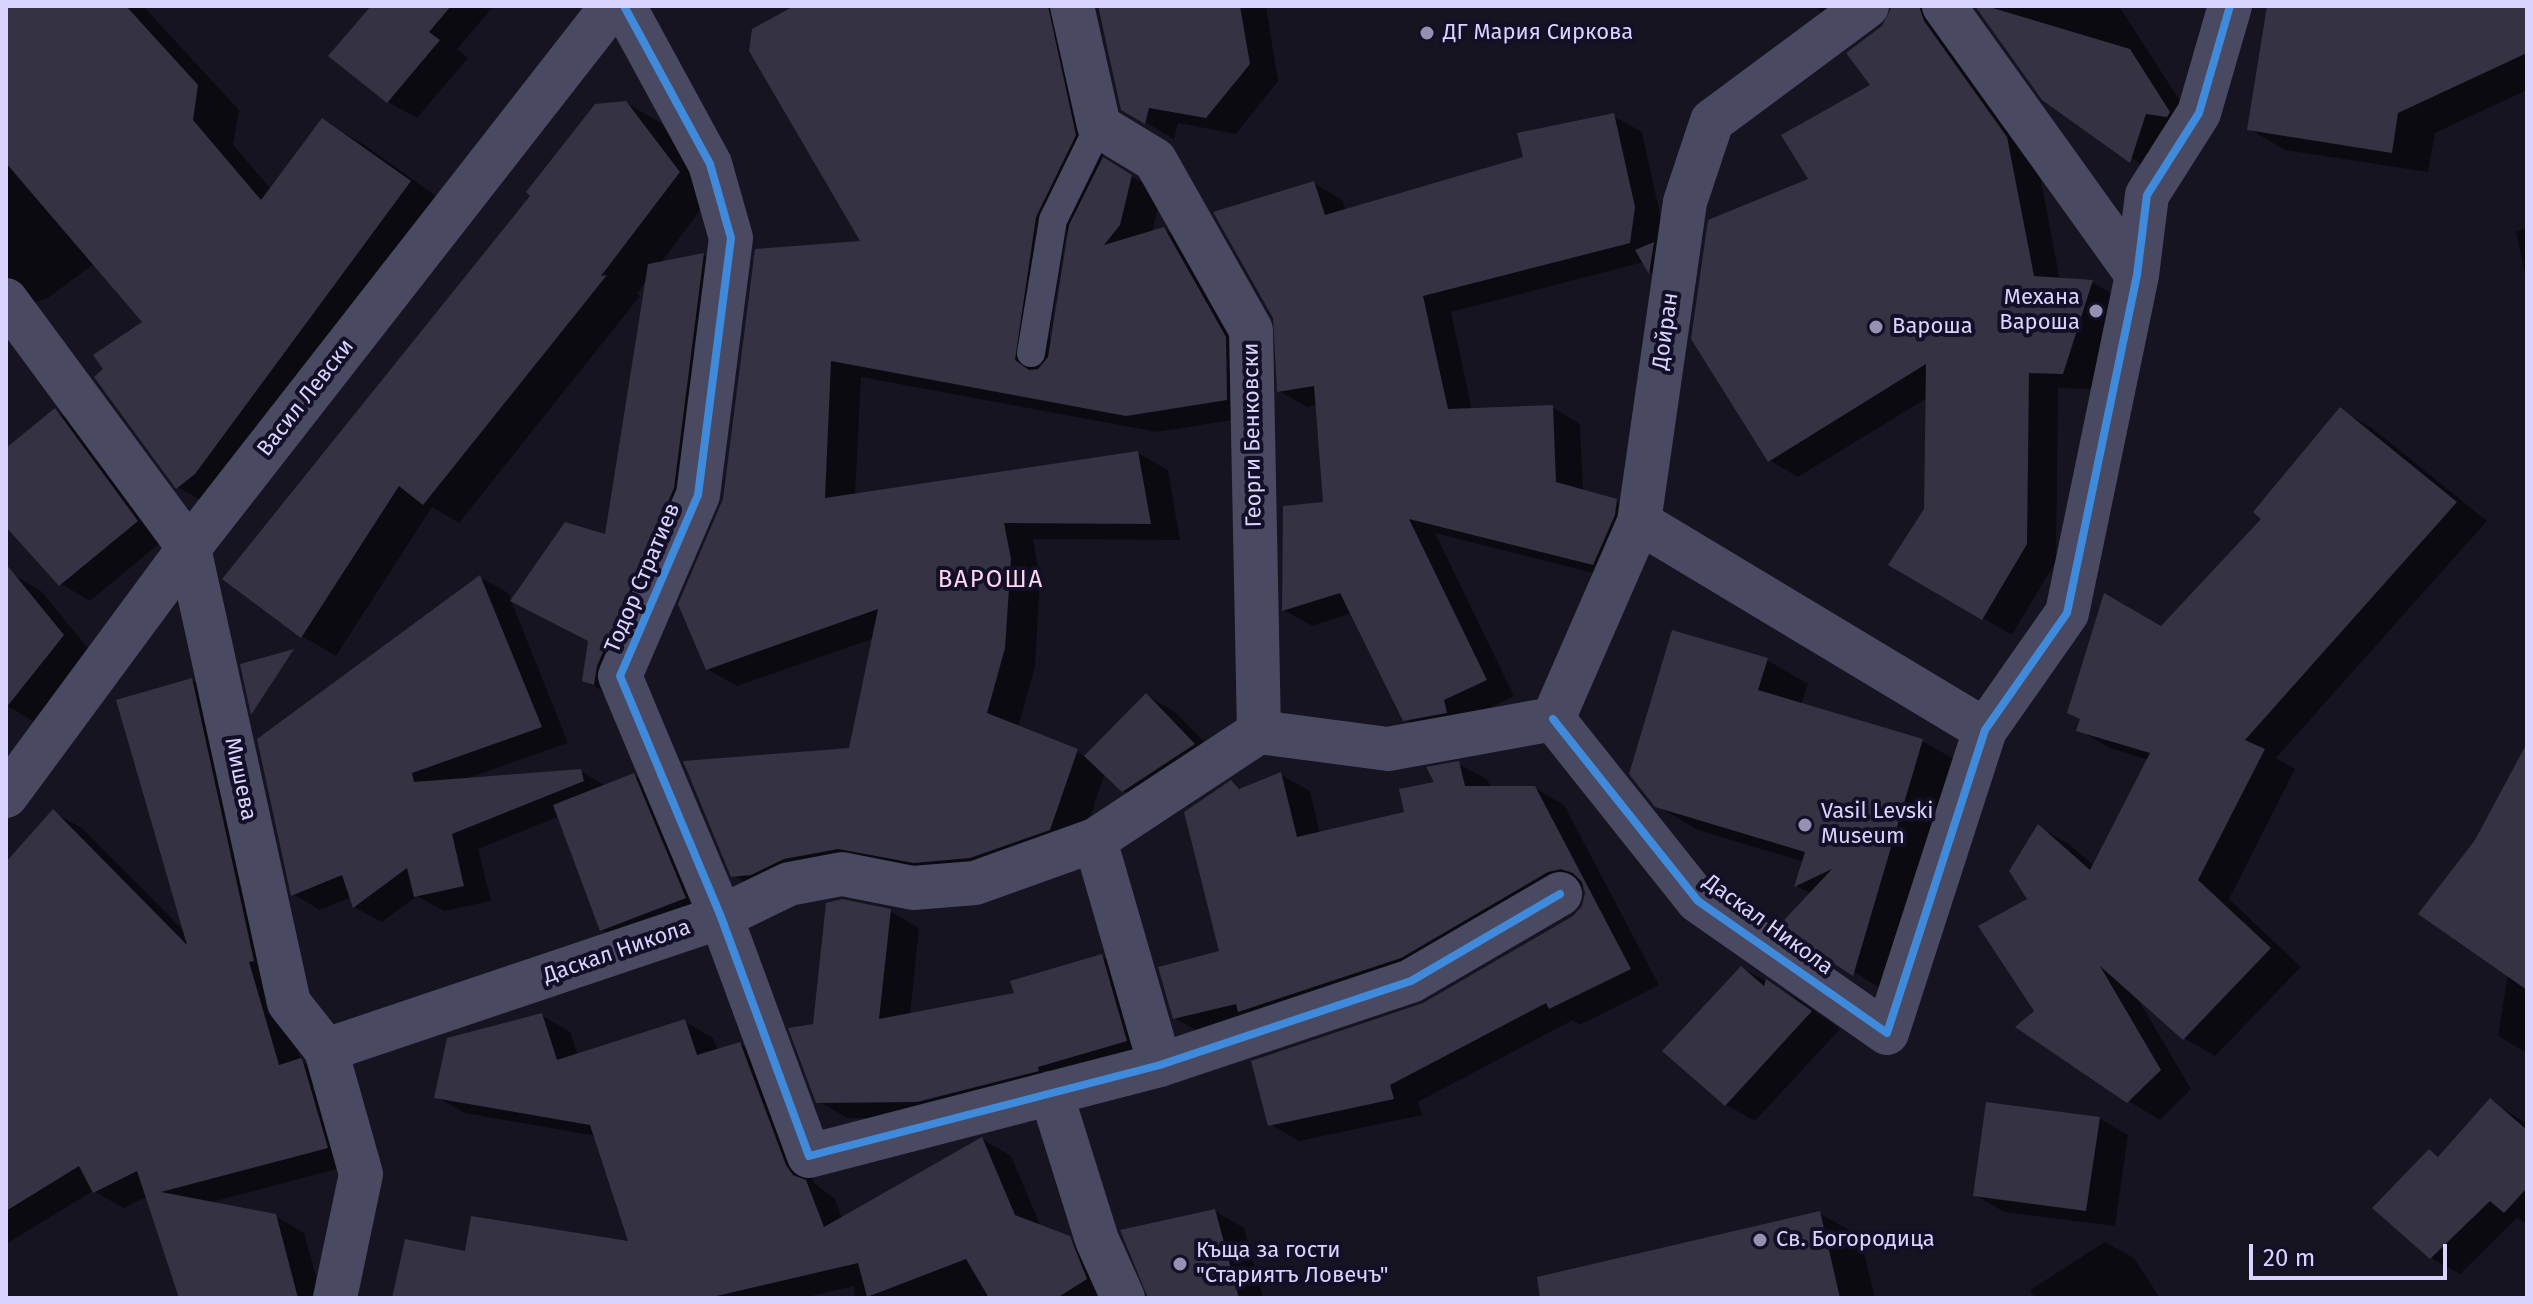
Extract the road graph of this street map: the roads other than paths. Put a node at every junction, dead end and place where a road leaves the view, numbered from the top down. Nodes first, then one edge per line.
1 (612, 6) edge
2 (624, 6) edge
3 (1072, 6) edge
4 (1867, 6) edge
5 (1944, 6) edge
6 (2230, 6) edge
7 (1099, 126) junction
8 (2137, 275) junction
9 (6, 300) edge
10 (1031, 353) dead end
11 (1639, 522) junction
12 (189, 548) junction
13 (1553, 719) junction
14 (1985, 730) junction
15 (1259, 732) junction
16 (6, 796) edge
17 (1095, 840) junction
18 (1560, 894) dead end
19 (721, 917) junction
20 (326, 1050) junction
21 (1160, 1065) junction
22 (1051, 1093) junction
23 (335, 1298) edge
24 (1123, 1298) edge

1 - 12 street, Васил Левски
2 - 19 street, Тодор Стратиев
3 - 7 street
4 - 11 street, Дойран
5 - 8 street
6 - 8 street
7 - 10 lane
7 - 15 street, Георги Бенковски
8 - 14 street
9 - 12 street, Мишева
11 - 13 street, Дойран
11 - 14 street
12 - 16 street, Васил Левски
12 - 20 street, Мишева
13 - 14 street, Даскал Никола
13 - 15 street
15 - 17 street, Даскал Никола
17 - 19 street, Даскал Никола
17 - 21 street
18 - 21 street
19 - 20 street, Даскал Никола
19 - 22 street, Тодор Стратиев
20 - 23 street, Мишева
21 - 22 street
22 - 24 street

